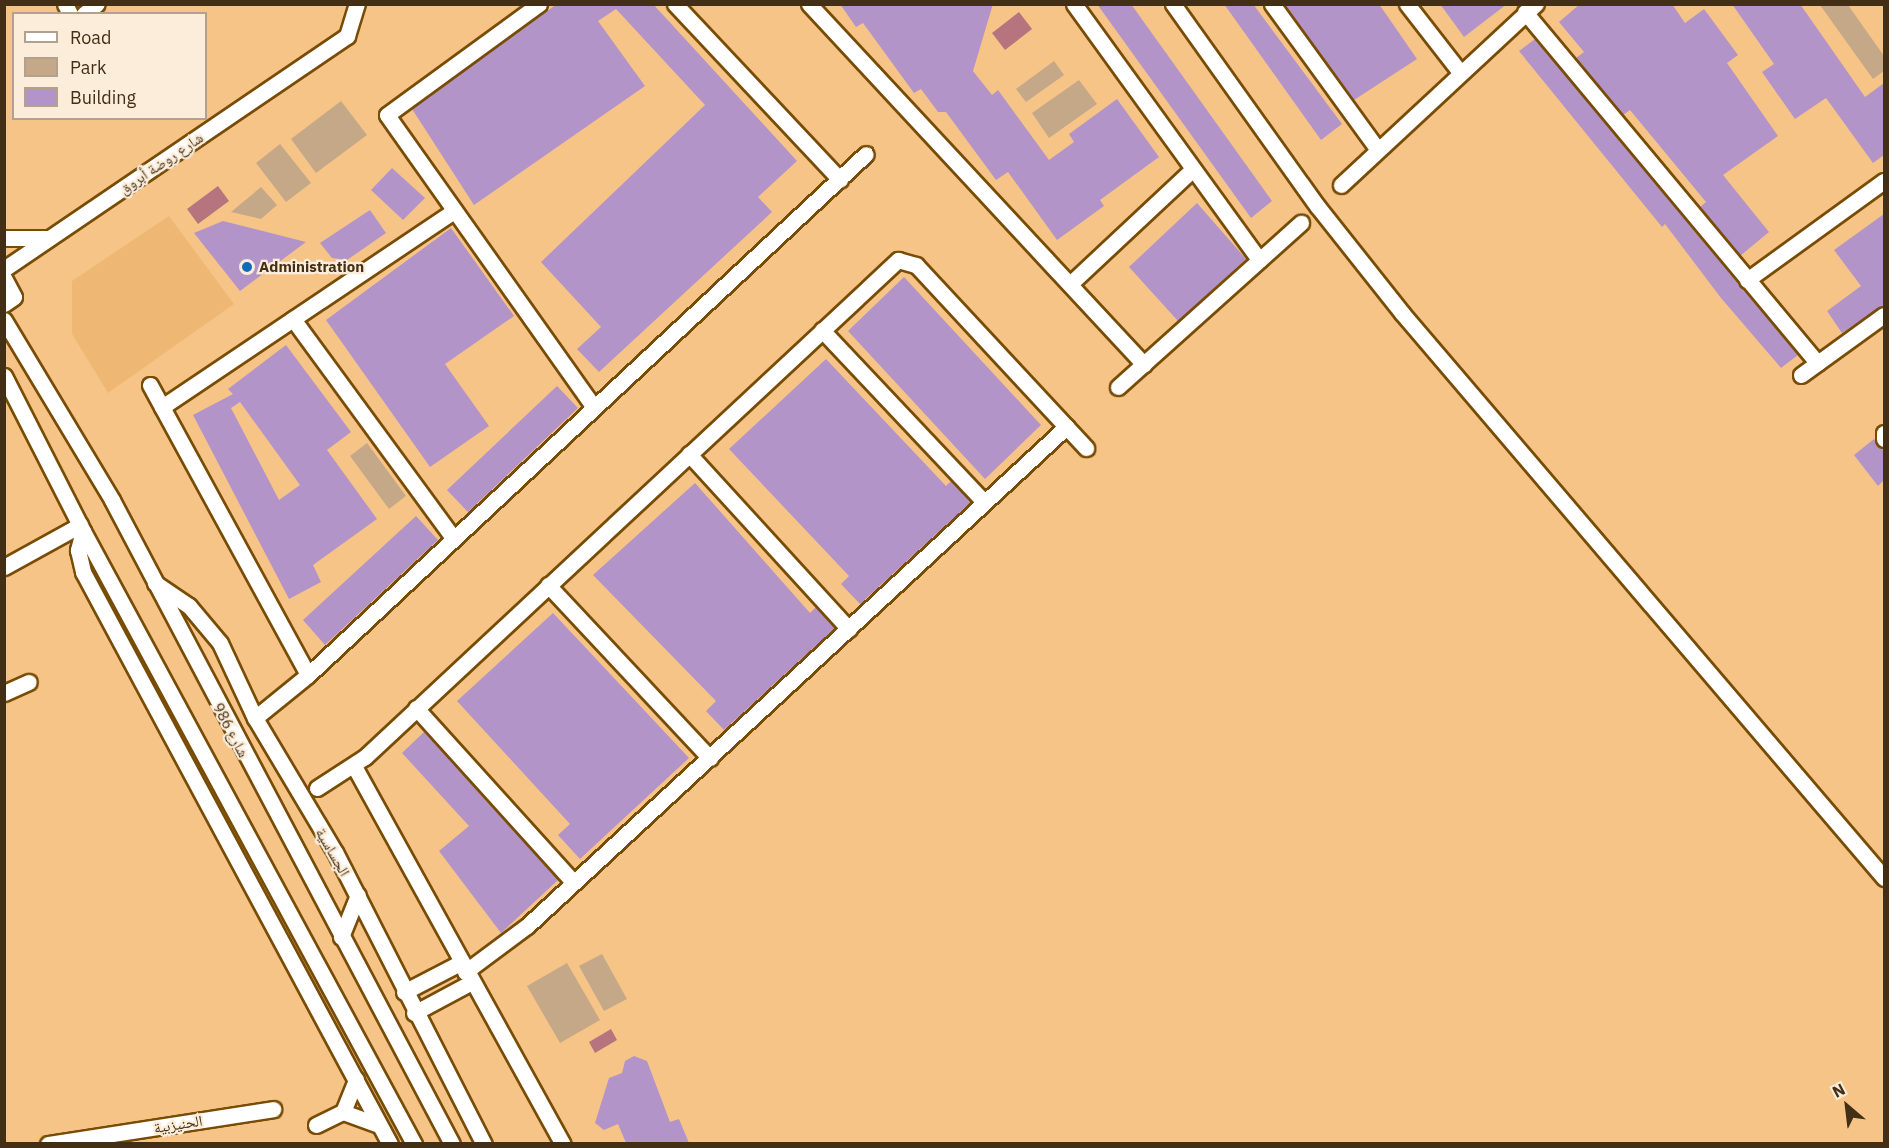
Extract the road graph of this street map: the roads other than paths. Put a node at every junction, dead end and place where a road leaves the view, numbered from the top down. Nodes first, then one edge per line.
1 (357, 4) edge
2 (539, 4) edge
3 (675, 4) edge
4 (810, 4) edge
5 (1074, 4) edge
6 (1173, 4) edge
7 (1272, 4) edge
8 (1407, 4) edge
9 (1530, 8) edge
10 (1460, 72) junction
11 (1378, 150) junction
12 (866, 154) dead end
13 (1193, 169) junction
14 (840, 180) junction
15 (1884, 181) edge
16 (1341, 185) dead end
17 (453, 211) junction
18 (1301, 223) dead end
19 (54, 237) junction
20 (4, 238) edge
21 (1260, 260) junction
22 (4, 270) edge
23 (4, 278) edge
24 (1748, 280) junction
25 (1070, 284) junction
26 (9, 300) edge
27 (1884, 315) edge
28 (293, 319) junction
29 (4, 320) edge
30 (822, 330) junction
31 (1817, 363) junction
32 (1144, 364) junction
33 (1801, 375) dead end
34 (6, 380) edge
35 (150, 385) dead end
36 (1118, 387) dead end
37 (594, 406) junction
38 (162, 407) junction
39 (1066, 428) junction
40 (1884, 433) edge
41 (1884, 439) edge
42 (1086, 448) dead end
43 (689, 454) junction
44 (984, 502) junction
45 (81, 528) junction
46 (453, 538) junction
47 (4, 567) edge
48 (154, 582) junction
49 (548, 585) junction
50 (849, 629) junction
51 (308, 675) junction
52 (29, 682) dead end
53 (4, 693) edge
54 (416, 708) junction
55 (255, 718) junction
56 (710, 758) junction
57 (354, 766) junction
58 (318, 788) dead end
59 (1884, 878) edge
60 (573, 882) junction
61 (357, 895) junction
62 (341, 937) junction
63 (465, 973) junction
64 (404, 992) junction
65 (414, 1013) junction
66 (356, 1080) junction
67 (273, 1109) dead end
68 (343, 1112) junction
69 (316, 1125) dead end
70 (380, 1125) junction
71 (48, 1143) edge
72 (390, 1143) edge
73 (414, 1143) edge
74 (452, 1143) edge
75 (484, 1143) edge
76 (563, 1143) edge

1 - 19 street, شارع روضة أبروق
2 - 17 street
3 - 14 street
4 - 25 street
5 - 13 street
6 - 59 street
7 - 11 street
8 - 10 street
9 - 10 street
9 - 24 street
10 - 11 street
11 - 16 street
12 - 14 street
13 - 21 street
13 - 25 street
14 - 37 street
15 - 24 street
17 - 28 street
17 - 37 street
18 - 21 street
19 - 20 street
19 - 22 street, شارع روضة أبروق
21 - 32 street
23 - 26 street
24 - 31 street
25 - 32 street
27 - 31 street
28 - 38 street
28 - 46 street
29 - 48 street, شارع 986
30 - 39 street
30 - 43 street
30 - 44 street
31 - 33 street
32 - 36 street
34 - 45 street
35 - 38 street
37 - 46 street
38 - 51 street
39 - 42 street
39 - 44 street
40 - 41 street
43 - 49 street
43 - 50 street
44 - 50 street
45 - 47 street
45 - 66 street
45 - 73 street
46 - 51 street
48 - 55 street, الجساسية
48 - 62 street, شارع 986
49 - 54 street
49 - 56 street
50 - 56 street
51 - 55 street
52 - 53 street
54 - 57 street
54 - 60 street
55 - 61 street, الجساسية
56 - 60 street
57 - 58 street
57 - 63 street
60 - 63 street
61 - 62 street
61 - 64 street, الجساسية
62 - 74 street, شارع 986
63 - 64 street
63 - 65 street
63 - 76 street
64 - 65 street, الجساسية
65 - 75 street, الجساسية
66 - 68 street
66 - 70 street
67 - 71 street, الحنيزبية
68 - 69 street
68 - 70 street
70 - 72 street

